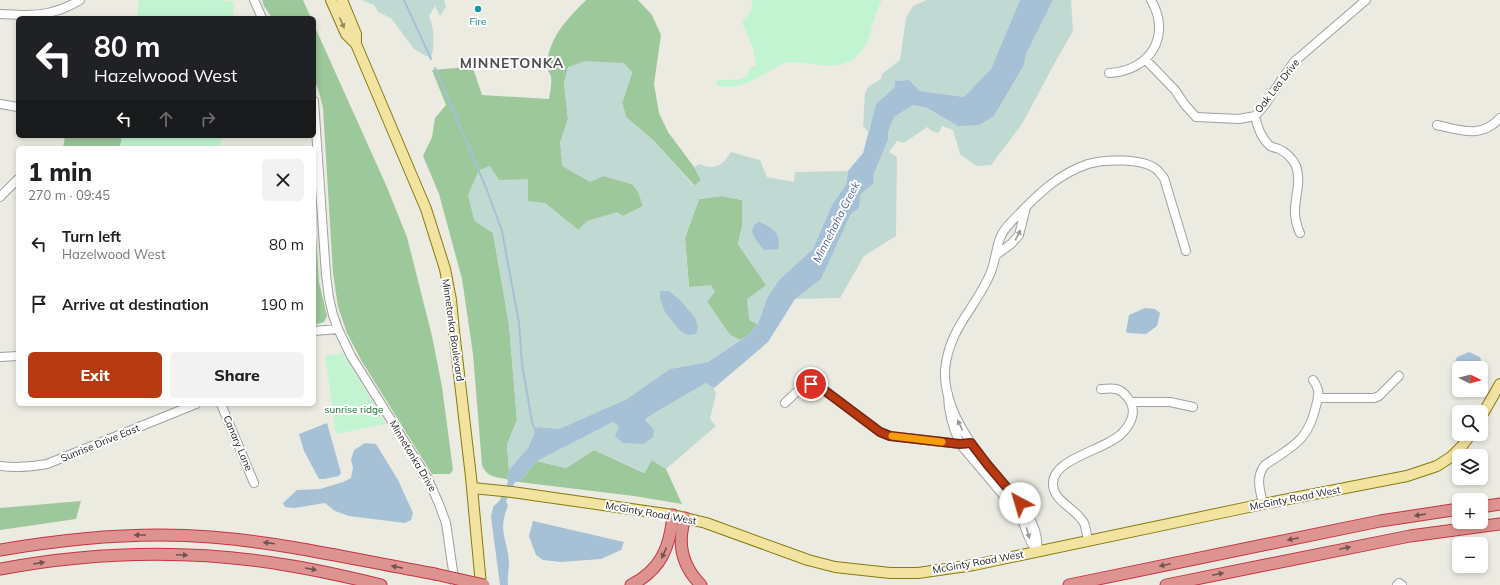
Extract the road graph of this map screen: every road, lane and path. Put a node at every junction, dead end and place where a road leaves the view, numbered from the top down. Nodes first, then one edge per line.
1 (80, 0) edge
2 (254, 0) edge
3 (331, 0) edge
4 (342, 0) edge
5 (1150, 0) edge
6 (1366, 0) edge
7 (0, 14) edge
8 (261, 16) edge
9 (356, 44) junction
10 (1146, 59) junction
11 (1109, 73) dead end
12 (0, 104) edge
13 (16, 107) edge
14 (316, 114) edge
15 (1255, 116) junction
16 (1500, 118) edge
17 (1437, 125) dead end
18 (16, 181) edge
19 (0, 197) edge
20 (1027, 206) junction
21 (1300, 233) dead end
22 (1186, 251) dead end
23 (996, 255) junction
24 (338, 329) junction
25 (316, 330) edge
26 (16, 356) edge
27 (0, 357) edge
28 (1399, 376) dead end
29 (1313, 380) dead end
30 (1500, 384) edge
31 (1101, 389) dead end
32 (948, 394) junction
33 (1318, 398) junction
34 (1131, 402) junction
35 (785, 403) dead end
36 (1488, 405) edge
37 (191, 406) edge
38 (222, 406) edge
39 (1193, 407) dead end
40 (1466, 441) edge
41 (971, 443) junction
42 (960, 444) junction
43 (0, 466) edge
44 (254, 483) dead end
45 (472, 488) junction
46 (1263, 504) junction
47 (1500, 504) edge
48 (1488, 506) edge
49 (1452, 510) edge
50 (673, 515) junction
51 (685, 518) junction
52 (1500, 524) edge
53 (1088, 541) junction
54 (0, 550) edge
55 (1037, 551) junction
56 (0, 569) edge
57 (381, 585) edge
58 (455, 585) edge
59 (481, 585) edge
60 (484, 585) edge
61 (631, 585) edge
62 (701, 585) edge
63 (1069, 585) edge
64 (1166, 585) edge

1 - 7 street
2 - 8 street
3 -> 9 main road, Minnetonka Boulevard
4 - 9 main road, Minnetonka Boulevard
5 - 10 street
6 - 15 street, Oak Lea Drive
9 - 45 main road, Minnetonka Boulevard
10 - 11 street
10 - 15 street, Oak Lea Drive
12 - 13 street
14 - 24 street, Minnetonka Drive
15 - 21 street
16 - 17 street
18 - 19 street
20 - 22 street
20 - 23 street
23 -> 20 street
23 - 32 street
24 - 25 street
24 - 58 street, Minnetonka Drive
26 - 27 street
28 - 33 street
29 - 33 street
30 - 36 main road
31 - 34 street
41 -> 32 street
32 - 42 street
33 - 46 street
34 - 39 street
34 - 53 street
35 - 42 street
37 - 43 street, Sunrise Drive East
38 - 44 street, Canary Lane
40 - 46 main road, McGinty Road West
41 - 42 street
41 - 55 street
42 -> 55 street
45 - 50 main road, McGinty Road West
45 - 59 main road, Minnetonka Boulevard
46 - 53 main road, McGinty Road West
47 - 48 highway
49 -> 63 highway
50 - 51 main road, McGinty Road West
50 -> 61 highway
51 - 55 main road, McGinty Road West
51 - 62 highway
64 -> 52 highway
53 - 55 main road, McGinty Road West
60 -> 54 highway, bridge
56 -> 57 highway

